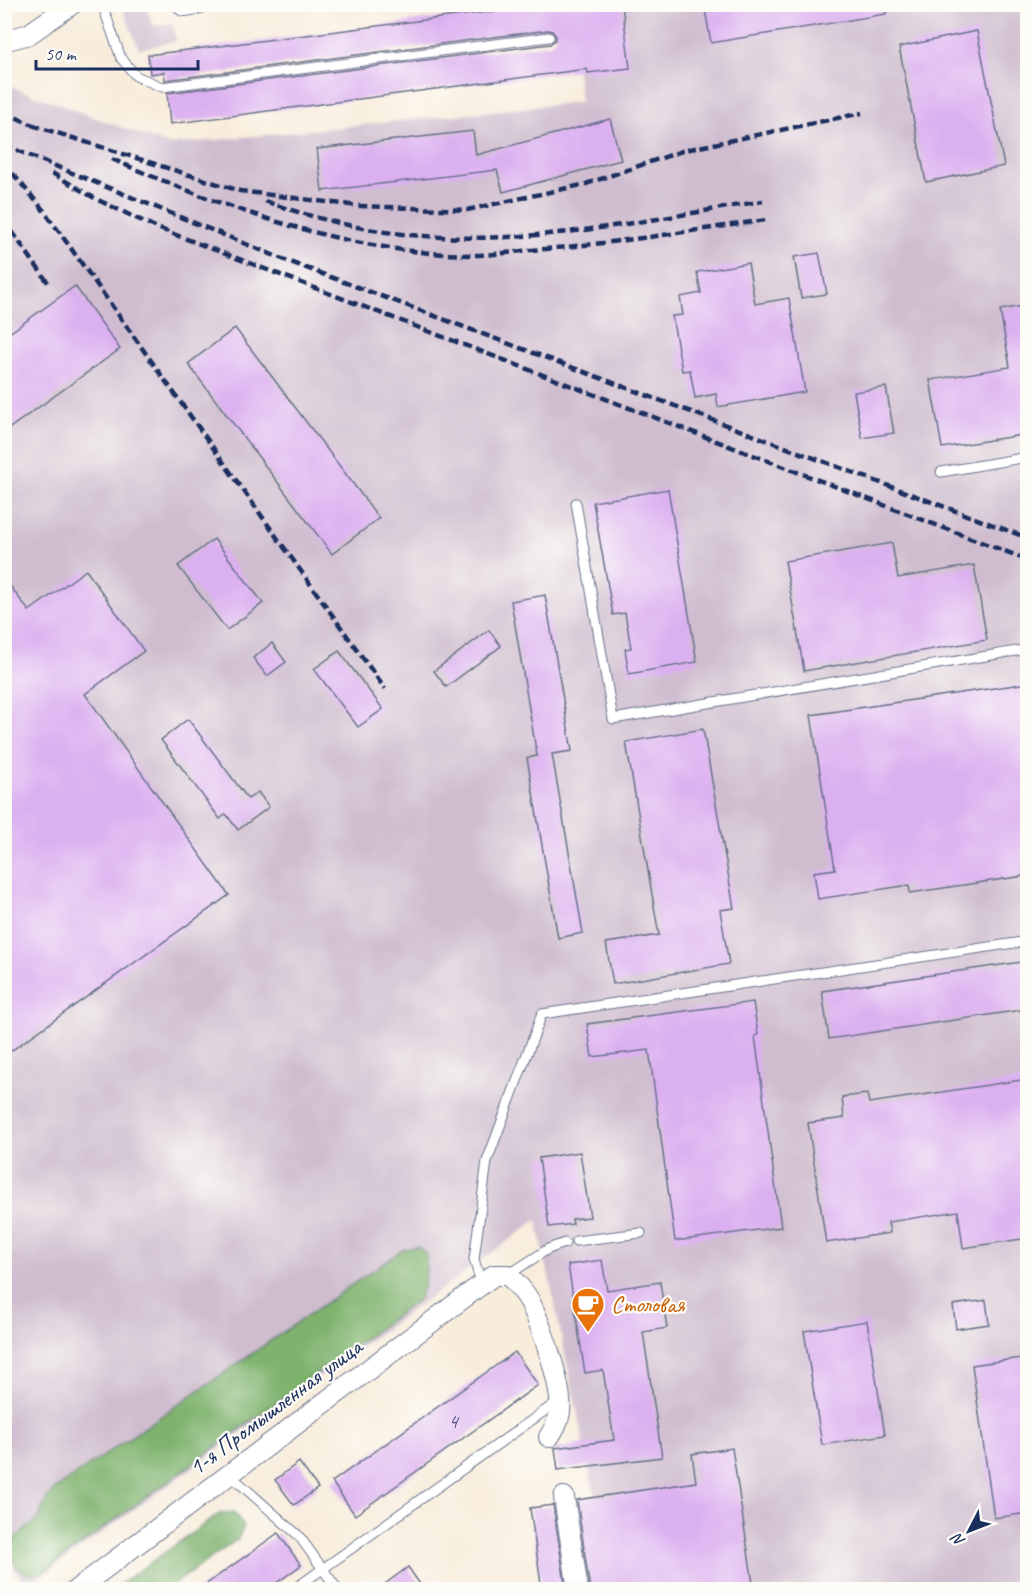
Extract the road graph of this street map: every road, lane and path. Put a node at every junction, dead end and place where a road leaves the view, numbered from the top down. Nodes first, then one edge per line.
1 (72, 4) edge
2 (102, 4) edge
3 (549, 37) dead end
4 (4, 41) edge
5 (1028, 457) edge
6 (941, 472) dead end
7 (576, 503) dead end
8 (1028, 649) edge
9 (1028, 941) edge
10 (641, 1233) dead end
11 (576, 1241) dead end
12 (565, 1243) dead end
13 (508, 1275) junction
14 (481, 1283) junction
15 (560, 1400) junction
16 (549, 1437) dead end
17 (229, 1474) junction
18 (564, 1497) dead end
19 (323, 1569) junction
20 (76, 1590) edge
21 (293, 1590) edge
22 (338, 1590) edge
23 (578, 1590) edge

1 - 4 street
2 - 3 lane
5 - 6 lane
7 - 8 lane
9 - 14 lane
10 - 11 lane
12 - 13 lane
13 - 14 street, 1-я Промышленная улица
13 - 15 street
14 - 17 street, 1-я Промышленная улица
15 - 16 street
15 - 19 lane
17 - 19 lane
17 - 20 street, 1-я Промышленная улица
18 - 23 street
19 - 21 lane
19 - 22 lane

